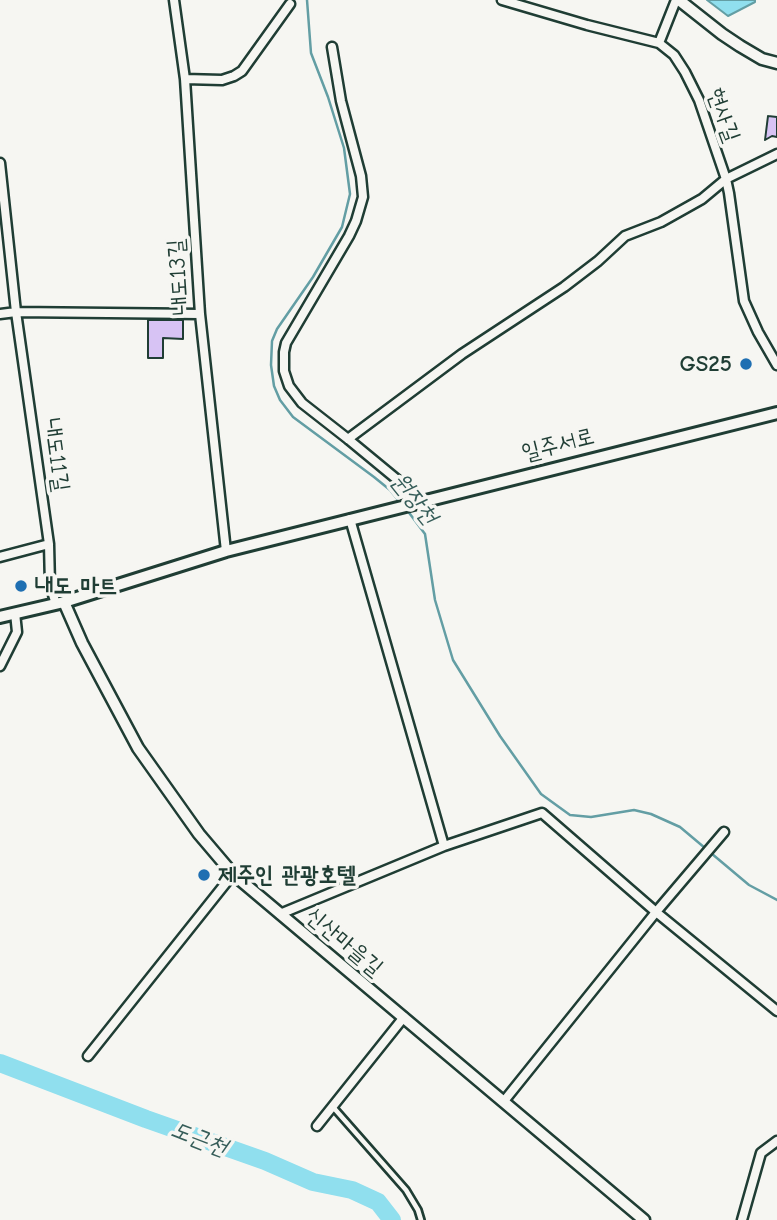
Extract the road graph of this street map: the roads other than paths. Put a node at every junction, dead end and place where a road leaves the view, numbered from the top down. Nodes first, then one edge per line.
1 (174, 0) edge
2 (502, 0) edge
3 (678, 0) edge
4 (290, 4) dead end
5 (659, 43) junction
6 (332, 47) dead end
7 (777, 63) edge
8 (185, 79) junction
9 (777, 155) edge
10 (0, 163) edge
11 (726, 179) junction
12 (16, 312) junction
13 (200, 313) junction
14 (0, 314) edge
15 (777, 365) edge
16 (777, 413) edge
17 (348, 439) junction
18 (414, 502) junction
19 (350, 519) junction
20 (49, 544) junction
21 (226, 551) junction
22 (0, 557) edge
23 (60, 603) junction
24 (15, 613) junction
25 (0, 617) edge
26 (0, 666) edge
27 (722, 836) dead end
28 (444, 846) junction
29 (233, 874) junction
30 (656, 912) junction
31 (280, 914) junction
32 (777, 1011) edge
33 (404, 1017) junction
34 (88, 1056) dead end
35 (504, 1101) junction
36 (333, 1107) junction
37 (317, 1126) dead end
38 (777, 1141) edge
39 (421, 1220) edge
40 (644, 1220) edge
41 (743, 1220) edge

1 - 8 street, 내도13길
2 - 5 street
3 - 5 street
3 - 7 street
4 - 8 street
5 - 11 street, 현사길
6 - 17 street
8 - 13 street, 내도13길
9 - 11 street
10 - 12 street, 내도11길
11 - 15 street, 현사길
11 - 17 street
12 - 13 street
12 - 14 street
12 - 20 street, 내도11길
13 - 21 street, 내도13길
16 - 18 main road, 일주서로
17 - 18 street
18 - 19 main road, 일주서로
19 - 21 main road, 일주서로
19 - 28 street
20 - 22 street
20 - 23 street, 내도11길
21 - 23 main road, 일주서로
23 - 24 main road, 일주서로
23 - 29 street, 신산마을길
24 - 25 main road, 일주서로
24 - 26 street
27 - 30 street
28 - 30 street
28 - 31 street
29 - 31 street, 신산마을길
29 - 34 street
30 - 32 street
30 - 35 street
31 - 33 street, 신산마을길
33 - 35 street, 신산마을길
33 - 36 street
35 - 40 street, 신산마을길
36 - 37 street
36 - 39 lane
38 - 41 street

